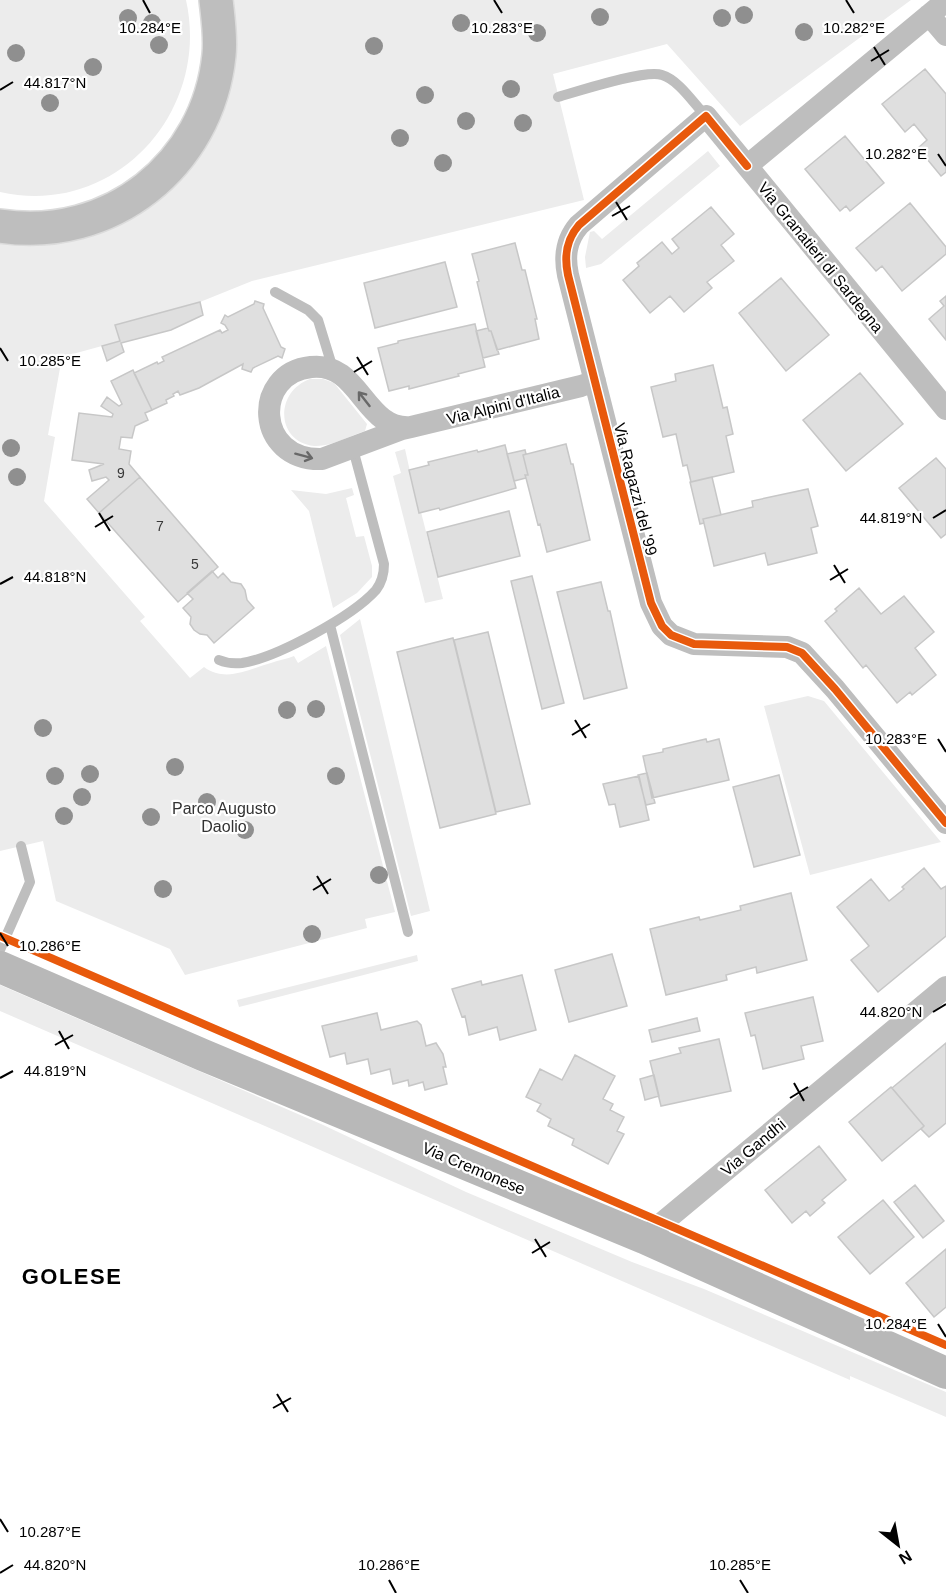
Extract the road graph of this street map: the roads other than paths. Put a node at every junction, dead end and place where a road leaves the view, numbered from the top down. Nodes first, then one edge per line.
1 (197, 0) edge
2 (216, 0) edge
3 (938, 8) edge
4 (946, 35) edge
5 (558, 97) dead end
6 (706, 116) junction
7 (747, 166) junction
8 (0, 203) edge
9 (0, 226) edge
10 (275, 292) dead end
11 (333, 369) junction
12 (595, 381) junction
13 (946, 408) edge
14 (411, 428) junction
15 (353, 449) junction
16 (330, 625) junction
17 (219, 660) dead end
18 (946, 823) edge
19 (21, 846) dead end
20 (408, 933) dead end
21 (0, 950) edge
22 (0, 967) edge
23 (946, 987) edge
24 (644, 1238) junction
25 (946, 1373) edge

1 - 8 highway
2 - 9 highway
3 - 4 street
3 - 7 street, Via Granatieri di Sardegna
5 - 6 lane
6 - 7 street
6 - 12 street, Via Ragazzi del '99
7 - 13 street, Via Granatieri di Sardegna
10 - 11 lane
14 -> 11 street
11 -> 15 street, Via Alpini d'Italia
12 - 14 street, Via Alpini d'Italia
12 - 18 street, Via Ragazzi del '99
14 - 15 street, Via Alpini d'Italia
15 - 16 lane
16 - 17 lane
16 - 20 lane
19 - 21 lane
22 - 24 main road, Via Cremonese
23 - 24 street, Via Gandhi
24 - 25 main road, Via Cremonese

